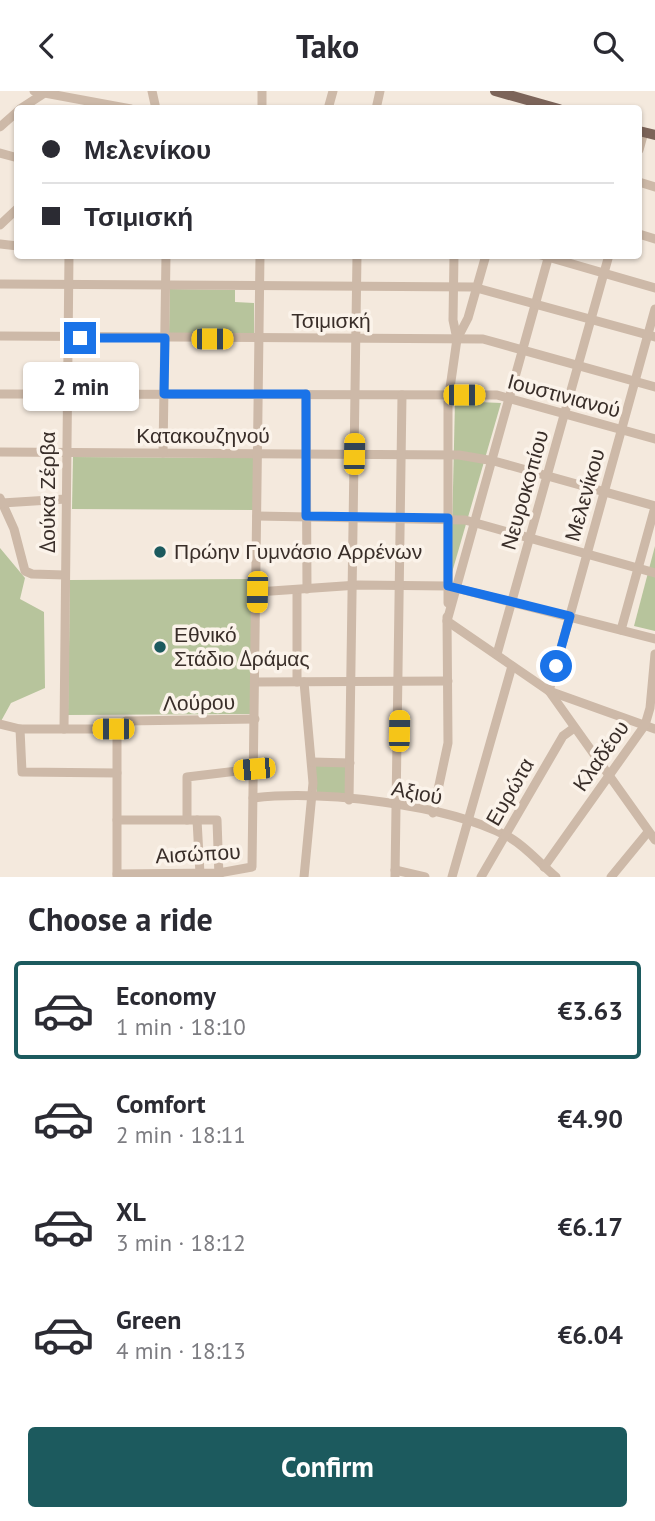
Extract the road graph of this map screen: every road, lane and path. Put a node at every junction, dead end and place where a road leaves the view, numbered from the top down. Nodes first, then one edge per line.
1 (495, 91) edge
2 (45, 95) edge
3 (528, 104) edge
4 (28, 105) edge
5 (101, 105) edge
6 (14, 114) edge
7 (0, 127) edge
8 (69, 259) edge
9 (166, 259) edge
10 (260, 259) edge
11 (357, 259) edge
12 (454, 259) edge
13 (485, 259) edge
14 (545, 259) edge
15 (556, 259) edge
16 (608, 259) edge
17 (604, 274) junction
18 (0, 284) edge
19 (68, 284) junction
20 (165, 285) junction
21 (259, 286) junction
22 (356, 286) junction
23 (453, 286) junction
24 (477, 288) junction
25 (655, 288) edge
26 (535, 304) junction
27 (655, 309) edge
28 (591, 319) junction
29 (0, 336) edge
30 (67, 336) junction
31 (651, 336) edge
32 (165, 338) junction
33 (259, 339) junction
34 (356, 339) junction
35 (457, 339) junction
36 (522, 349) junction
37 (578, 365) junction
38 (635, 381) junction
39 (655, 387) edge
40 (0, 394) edge
41 (67, 394) junction
42 (164, 394) junction
43 (258, 394) junction
44 (306, 394) junction
45 (355, 395) junction
46 (402, 395) junction
47 (449, 395) junction
48 (509, 397) junction
49 (565, 413) junction
50 (621, 430) junction
51 (655, 439) edge
52 (0, 453) edge
53 (66, 453) junction
54 (163, 453) junction
55 (257, 454) junction
56 (306, 454) junction
57 (354, 454) junction
58 (402, 454) junction
59 (448, 454) junction
60 (491, 460) junction
61 (547, 476) junction
62 (604, 492) junction
63 (66, 499) junction
64 (1, 500) edge
65 (655, 507) edge
66 (257, 516) junction
67 (306, 516) junction
68 (353, 517) junction
69 (401, 517) junction
70 (448, 518) junction
71 (473, 522) junction
72 (530, 538) junction
73 (587, 554) junction
74 (638, 569) junction
75 (655, 573) edge
76 (65, 575) junction
77 (401, 585) junction
78 (352, 586) junction
79 (452, 586) junction
80 (302, 590) junction
81 (257, 592) junction
82 (512, 600) junction
83 (570, 616) junction
84 (447, 621) junction
85 (621, 630) junction
86 (655, 639) edge
87 (497, 654) junction
88 (655, 654) edge
89 (512, 666) junction
90 (654, 677) edge
91 (351, 681) junction
92 (400, 681) junction
93 (448, 681) junction
94 (255, 682) junction
95 (301, 682) junction
96 (549, 691) junction
97 (255, 719) junction
98 (0, 724) edge
99 (645, 725) junction
100 (117, 726) junction
101 (573, 728) junction
102 (20, 729) junction
103 (64, 729) junction
104 (655, 729) edge
105 (312, 762) junction
106 (350, 763) junction
107 (254, 769) junction
108 (117, 773) junction
109 (608, 776) junction
110 (313, 797) junction
111 (253, 798) junction
112 (349, 800) junction
113 (398, 806) junction
114 (433, 813) junction
115 (117, 820) junction
116 (192, 820) junction
117 (467, 821) junction
118 (648, 832) junction
119 (506, 835) junction
120 (655, 840) edge
121 (544, 867) junction
122 (200, 874) junction
123 (395, 874) edge
124 (219, 875) edge
125 (117, 876) edge
126 (152, 876) edge
127 (304, 877) edge
128 (425, 877) edge
129 (452, 877) edge
130 (481, 877) edge
131 (556, 877) edge
132 (611, 877) edge

1 - 3 main road
2 - 4 street
2 - 5 street
6 - 7 street
8 - 19 street, Δούκα Ζέρβα
9 - 20 street
10 - 21 street
11 - 22 street
12 - 23 street
13 - 24 street
14 - 26 street
15 - 17 street
16 - 17 street, Νευροκοπίου
17 - 25 street
17 - 28 street, Νευροκοπίου
18 - 19 street
19 - 20 street
19 - 30 street, Δούκα Ζέρβα
20 - 21 street
20 - 32 street
21 - 22 street
21 - 33 street
22 - 23 street
22 - 34 street
23 - 24 street
23 - 35 street
24 - 26 street
24 - 35 street
26 - 28 street
26 - 36 street
27 - 31 street, Μελενίκου
28 - 31 street
28 - 37 street, Νευροκοπίου
29 - 30 street, Τσιμισκή
30 - 32 street, Τσιμισκή
30 - 41 street, Δούκα Ζέρβα
31 - 38 street, Μελενίκου
32 - 33 street, Τσιμισκή
32 - 42 street
33 - 34 street, Τσιμισκή
33 - 43 street
34 - 35 street, Τσιμισκή
34 - 45 street
35 - 36 street, Τσιμισκή
35 - 47 street
36 - 37 street, Τσιμισκή
36 - 48 street
37 - 38 street, Τσιμισκή
37 - 49 street, Νευροκοπίου
38 - 39 street, Τσιμισκή
38 - 50 street, Μελενίκου
40 - 41 street, Ιουστινιανού
41 - 42 street, Ιουστινιανού
41 - 53 street, Δούκα Ζέρβα
42 - 43 street, Ιουστινιανού
42 - 54 street
43 - 44 street, Ιουστινιανού
43 - 55 street
44 - 45 street, Ιουστινιανού
44 - 56 street
45 - 46 street, Ιουστινιανού
45 - 57 street
46 - 47 street, Ιουστινιανού
46 - 58 street
47 - 48 street, Ιουστινιανού
47 - 59 street
48 - 49 street, Ιουστινιανού
48 - 60 street
49 - 50 street, Ιουστινιανού
49 - 61 street, Νευροκοπίου
50 - 51 street, Ιουστινιανού
50 - 62 street, Μελενίκου
52 - 53 street, Κατακουζηνού
53 - 54 street, Κατακουζηνού
53 - 63 street, Δούκα Ζέρβα
54 - 55 street, Κατακουζηνού
55 - 56 street, Κατακουζηνού
55 - 66 street
56 - 57 street, Κατακουζηνού
56 - 67 street
57 - 58 street, Κατακουζηνού
57 - 68 street
58 - 59 street, Κατακουζηνού
58 - 69 street
59 - 60 street, Κατακουζηνού
59 - 70 street
60 - 61 street, Κατακουζηνού
60 - 71 street
61 - 62 street, Κατακουζηνού
61 - 72 street, Νευροκοπίου
62 - 65 street, Κατακουζηνού
62 - 73 street, Μελενίκου
63 - 64 street
63 - 76 street, Δούκα Ζέρβα
64 - 76 street
65 - 74 street
66 - 67 street
66 - 81 street
67 - 68 street
67 - 80 street
68 - 69 street
68 - 78 street
69 - 70 street
69 - 77 street
70 - 71 street
70 - 79 street
71 - 72 street
71 - 79 street
72 - 73 street
72 - 82 street, Νευροκοπίου
73 - 74 street
73 - 83 street, Μελενίκου
74 - 75 street
74 - 85 street
76 - 103 street, Δούκα Ζέρβα
77 - 78 street
77 - 79 street
77 - 92 street
78 - 80 street
78 - 91 street
79 - 82 street
79 - 84 street
80 - 81 street
80 - 95 street
81 - 94 street
82 - 83 street
82 - 87 street, Νευροκοπίου
83 - 85 street
83 - 96 street, Μελενίκου
84 - 87 street
84 - 93 street
85 - 86 street
87 - 89 street
88 - 90 street, Κλαδέου
89 - 96 street
89 - 117 street
90 - 99 street, Κλαδέου
91 - 92 street
91 - 95 street
91 - 106 street
92 - 93 street
92 - 113 street
93 - 114 street
94 - 95 street
94 - 97 street
95 - 105 street
96 - 99 street
96 - 101 street
97 - 100 street, Λούρου
97 - 107 street
98 - 102 street, Λούρου
99 - 104 street
99 - 109 street, Κλαδέου
100 - 103 street, Λούρου
100 - 108 street
101 - 109 street
101 - 119 street, Ευρώτα
102 - 103 street, Λούρου
102 - 108 street
105 - 106 street
105 - 110 street
106 - 112 street
107 - 111 street
107 - 116 street
108 - 115 street
109 - 118 street
109 - 121 street, Κλαδέου
110 - 111 street, Αξιού
110 - 112 street, Αξιού
110 - 127 street
111 - 124 street, Αισώπου
112 - 113 street, Αξιού
113 - 114 street, Αξιού
113 - 123 street
114 - 117 street, Αξιού
115 - 116 street
115 - 125 street
116 - 122 street
116 - 124 street
117 - 119 street, Αξιού
117 - 129 street
118 - 120 street
118 - 132 street
119 - 121 street, Αξιού
119 - 130 street, Ευρώτα
121 - 131 street, Αξιού
122 - 124 street, Αισώπου
122 - 126 street, Αισώπου
123 - 128 street
125 - 126 street, Αισώπου

